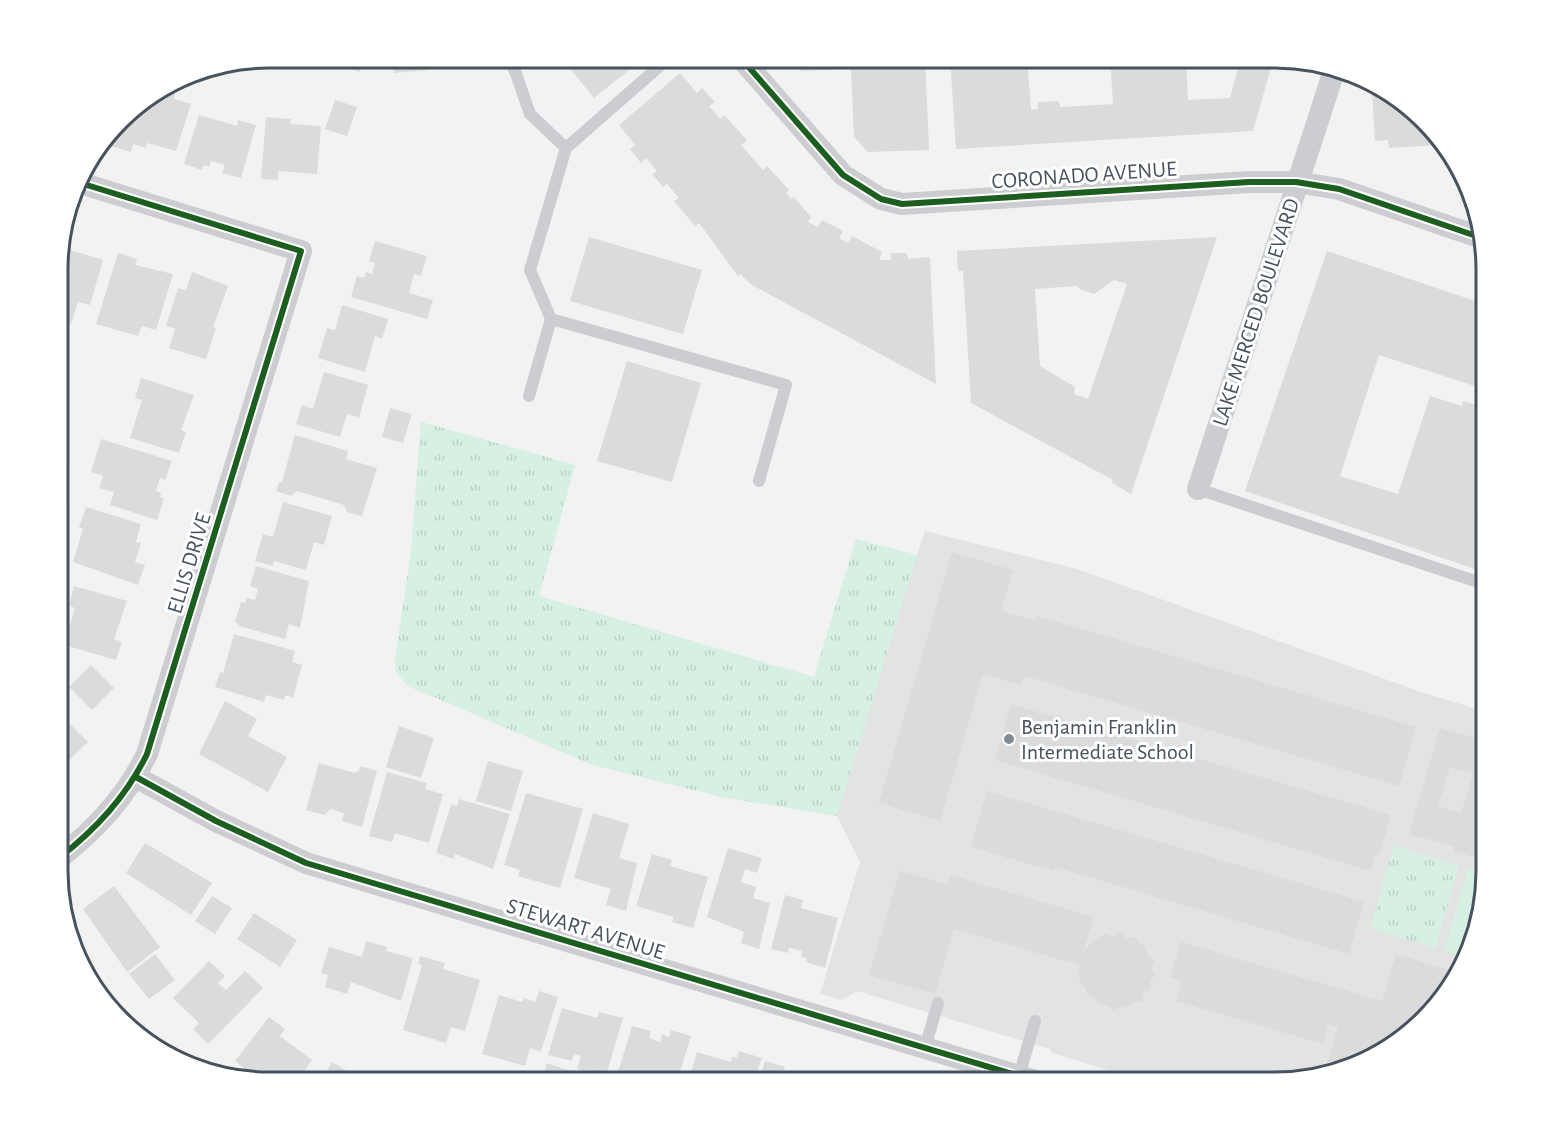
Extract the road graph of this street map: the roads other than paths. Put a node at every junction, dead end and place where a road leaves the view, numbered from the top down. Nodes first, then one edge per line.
1 (513, 68) edge
2 (657, 68) edge
3 (750, 68) edge
4 (1333, 76) edge
5 (566, 148) junction
6 (1296, 182) junction
7 (86, 185) edge
8 (1474, 235) edge
9 (551, 319) junction
10 (529, 396) dead end
11 (759, 481) dead end
12 (1198, 489) joint
13 (1476, 582) edge
14 (136, 777) junction
15 (68, 851) edge
16 (938, 1003) dead end
17 (1035, 1021) dead end
18 (925, 1048) junction
19 (1005, 1072) edge
20 (1030, 1072) edge

1 - 5 lane
2 - 5 lane
3 - 6 street, CORONADO AVENUE
4 - 6 street, LAKE MERCED BOULEVARD
5 - 9 lane
6 - 8 street, CORONADO AVENUE
6 - 12 street, LAKE MERCED BOULEVARD
7 - 14 street, ELLIS DRIVE
9 - 10 lane
9 - 11 lane
12 - 13 lane
14 - 15 street, ELLIS DRIVE
14 - 18 street, STEWART AVENUE
16 - 18 lane
17 - 20 lane
18 - 19 street, STEWART AVENUE

